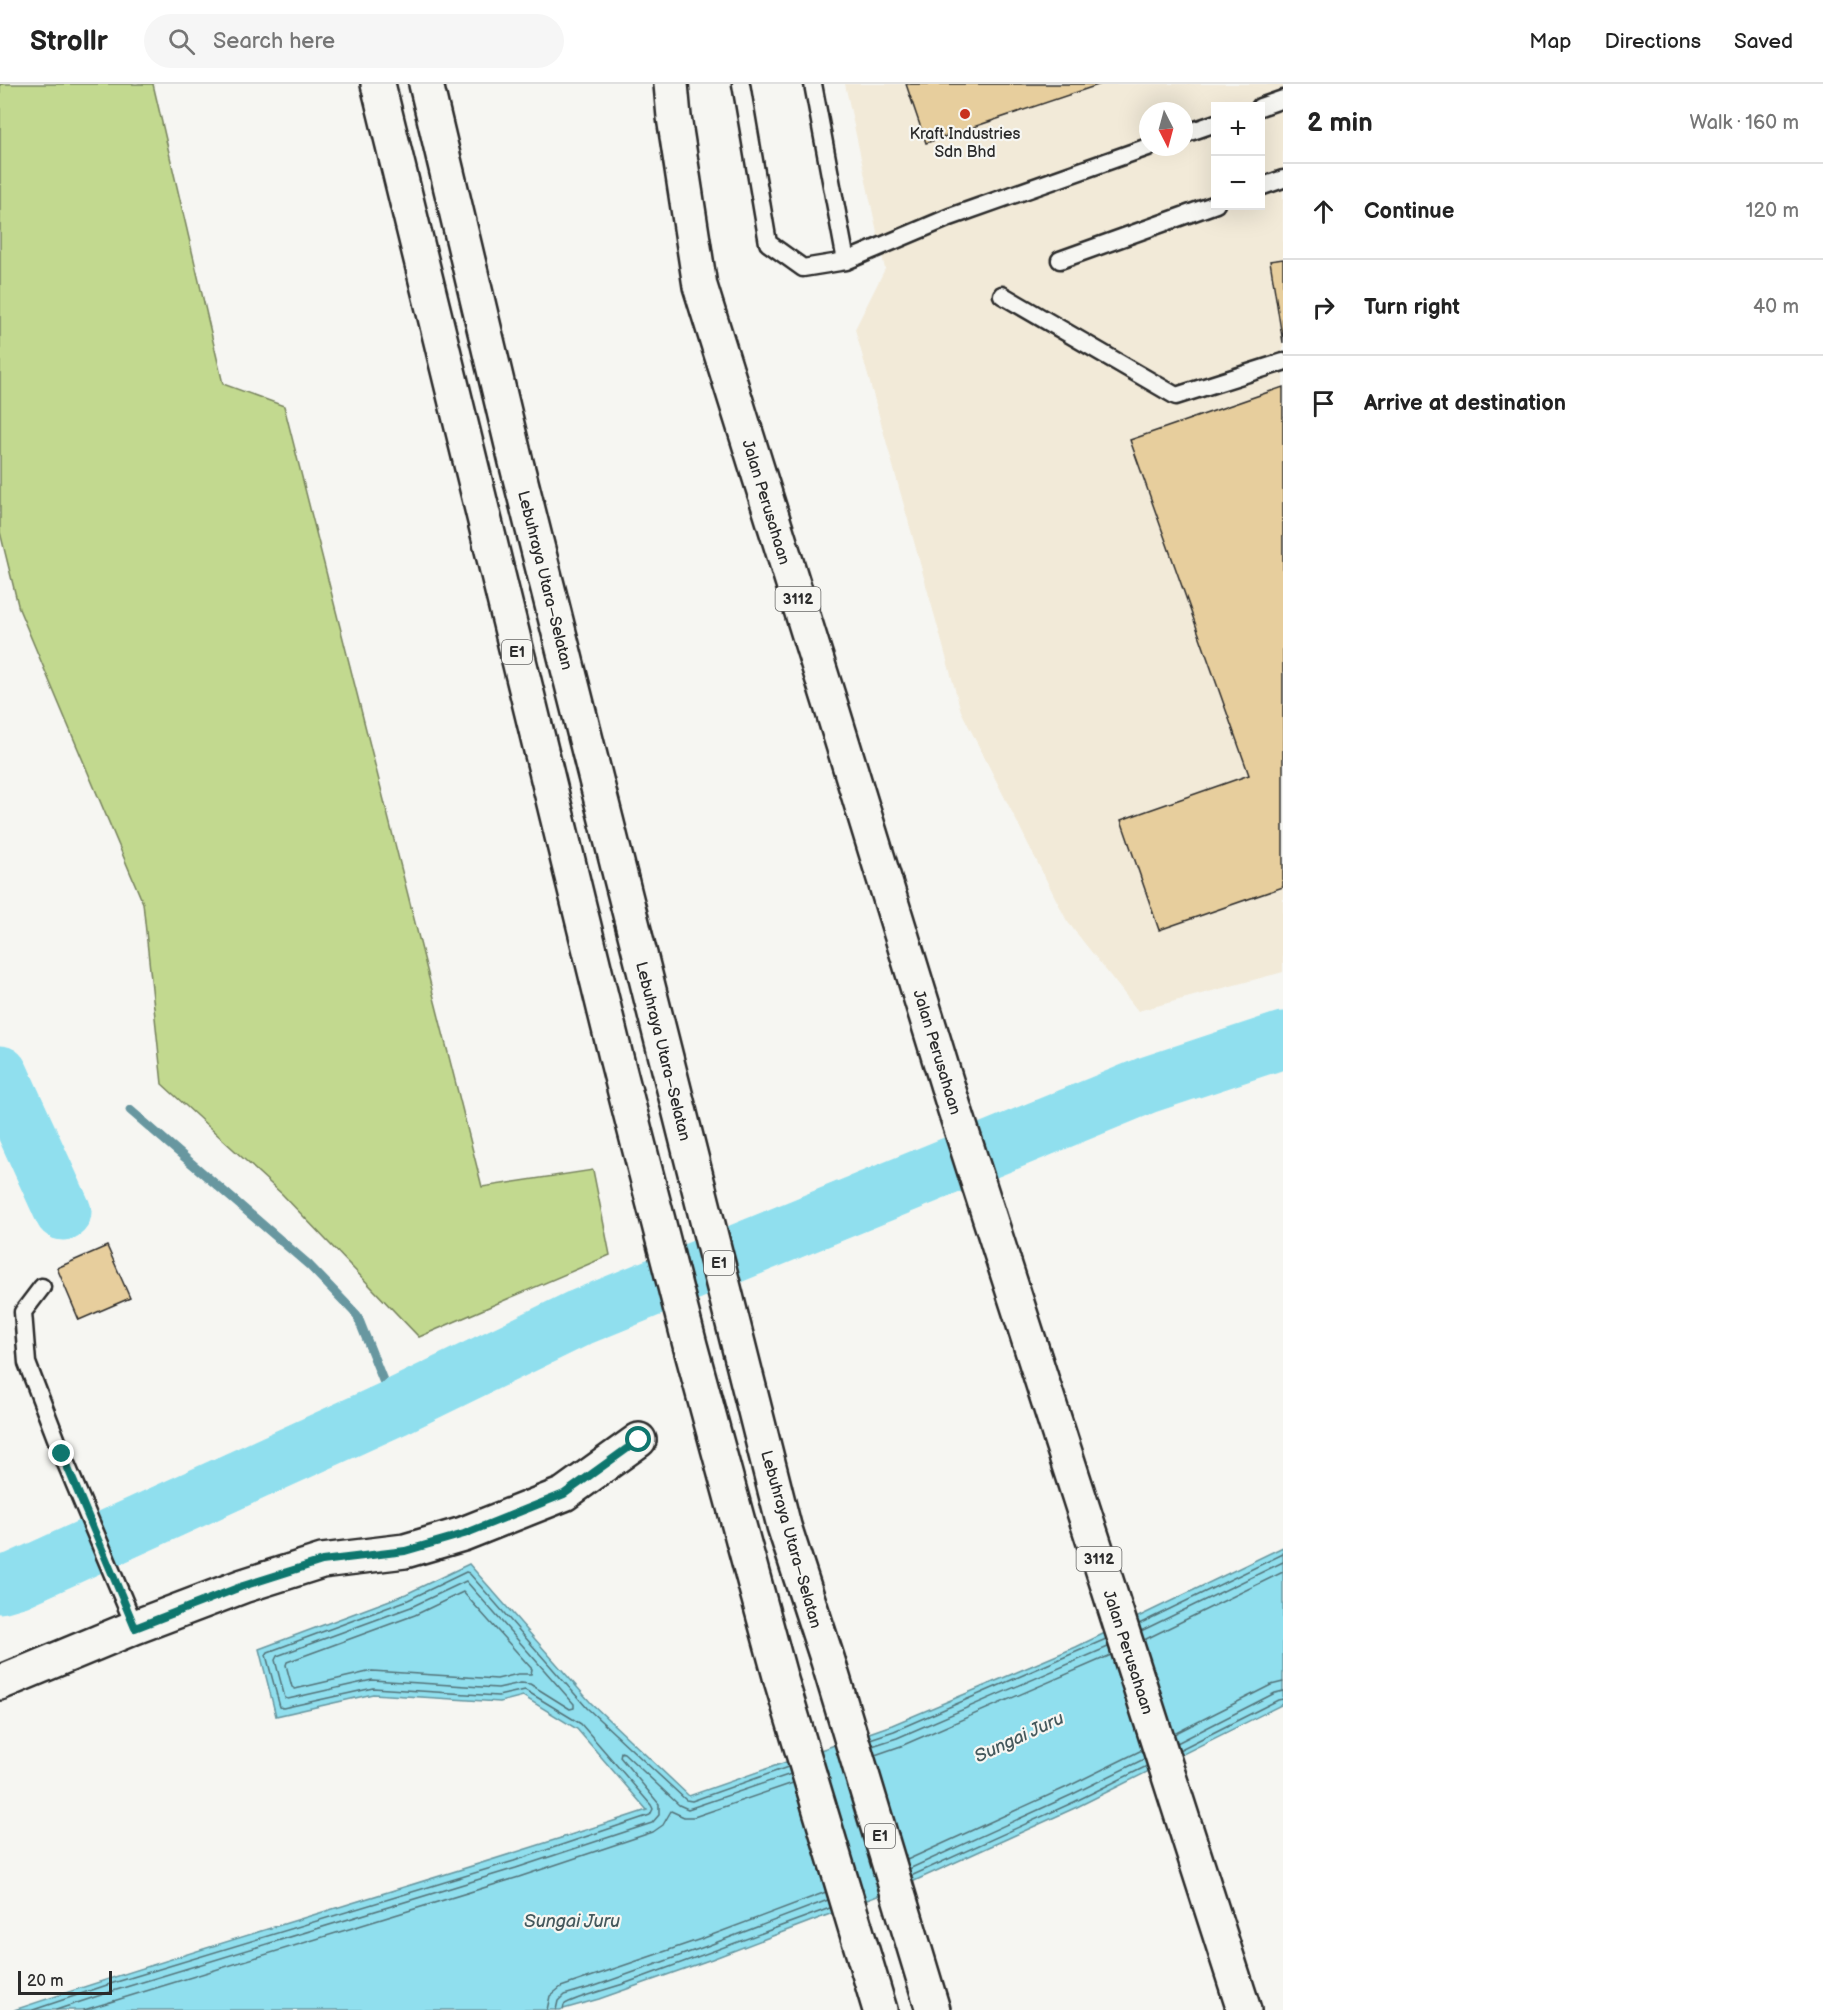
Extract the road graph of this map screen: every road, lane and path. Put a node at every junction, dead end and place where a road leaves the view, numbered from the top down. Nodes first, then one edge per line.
1 (378, 84) edge
2 (426, 84) edge
3 (671, 84) edge
4 (741, 84) edge
5 (813, 84) edge
6 (1283, 99) edge
7 (1265, 105) edge
8 (1211, 124) edge
9 (1193, 131) edge
10 (1139, 150) edge
11 (1283, 179) edge
12 (1265, 185) edge
13 (1211, 205) edge
14 (1060, 260) dead end
15 (846, 261) junction
16 (1002, 295) dead end
17 (1283, 362) edge
18 (42, 1287) dead end
19 (639, 1440) dead end
20 (134, 1626) junction
21 (0, 1683) edge
22 (880, 2010) edge
23 (933, 2010) edge
24 (1245, 2010) edge

1 - 22 main road, E1
2 - 23 main road, Lebuhraya Utara–Selatan / E1
3 - 24 main road, Jalan Perusahaan / 3112
4 - 15 lane
5 - 15 lane
6 - 7 lane
8 - 9 lane
10 - 15 lane
11 - 12 lane
13 - 14 lane
16 - 17 lane
18 - 20 lane
19 - 20 main road
20 - 21 main road

